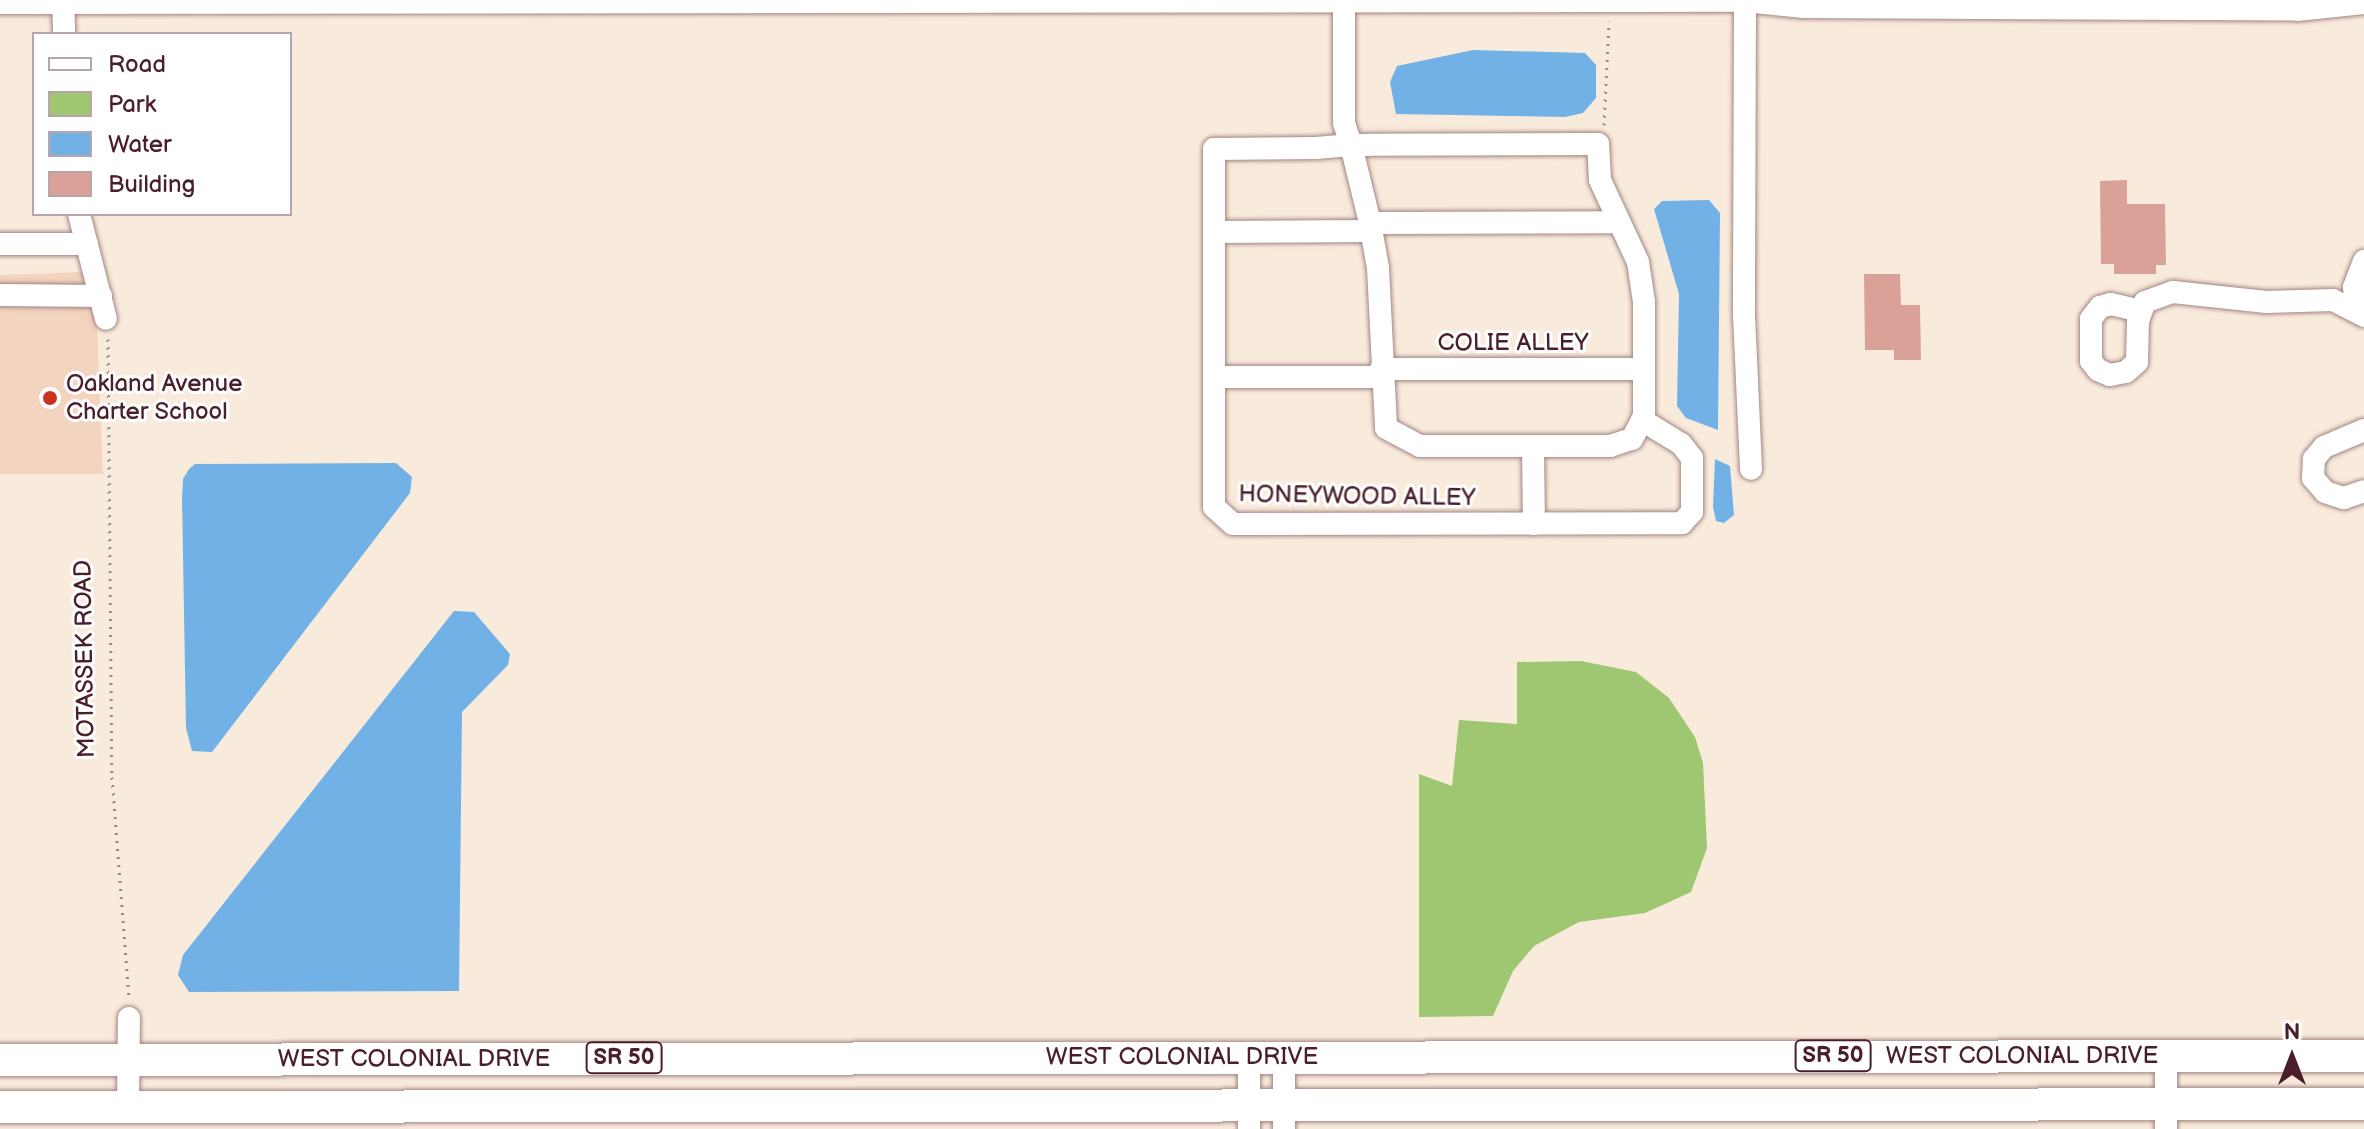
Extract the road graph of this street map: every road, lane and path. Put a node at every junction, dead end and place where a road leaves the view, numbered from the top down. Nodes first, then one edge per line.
1 (63, 1) edge
2 (378, 1) edge
3 (1344, 1) edge
4 (1609, 1) edge
5 (1748, 1) edge
6 (2346, 2) edge
7 (0, 3) edge
8 (64, 32) edge
9 (1598, 144) junction
10 (1351, 145) junction
11 (80, 216) edge
12 (1619, 222) junction
13 (1371, 227) junction
14 (1214, 232) junction
15 (0, 244) edge
16 (87, 244) junction
17 (2364, 261) edge
18 (0, 295) edge
19 (101, 296) junction
20 (2141, 311) dead end
21 (2360, 313) edge
22 (106, 319) joint
23 (1644, 369) junction
24 (1381, 373) junction
25 (1214, 377) junction
26 (1642, 420) junction
27 (2364, 430) edge
28 (1533, 446) junction
29 (1751, 469) dead end
30 (2364, 491) edge
31 (1534, 524) junction
32 (129, 1018) joint
33 (2166, 1056) junction
34 (2364, 1056) edge
35 (1249, 1057) junction
36 (1284, 1057) junction
37 (0, 1060) edge
38 (128, 1060) junction
39 (2364, 1104) edge
40 (0, 1107) edge
41 (136, 1114) edge
42 (1249, 1116) edge
43 (1284, 1116) edge
44 (458, 1117) edge
45 (742, 1117) edge
46 (2166, 1117) edge

1 - 2 street
1 - 7 street
1 - 8 street
2 - 3 street
3 - 4 street
3 - 10 street
4 - 5 street
4 - 9 path
5 - 6 street
5 - 29 street
9 - 10 street
9 - 12 street
10 - 13 street
10 - 14 street, HONEYWOOD ALLEY
11 - 16 street
12 - 13 street
12 - 23 street
13 - 14 street
13 - 24 street
14 - 25 street, HONEYWOOD ALLEY
15 - 16 street
16 - 19 street
17 - 21 street
18 - 19 street
19 - 22 street
20 - 21 street
22 - 32 path, MOTASSEK ROAD
23 - 24 street, COLIE ALLEY
23 - 26 street
24 - 25 street, COLIE ALLEY
24 - 28 street
25 - 31 street, HONEYWOOD ALLEY
26 - 28 street
26 - 31 street, HONEYWOOD ALLEY
27 - 30 street
28 - 31 street
32 - 38 street
33 - 34 highway, WEST COLONIAL DRIVE / SR 50
33 - 36 highway, WEST COLONIAL DRIVE / SR 50
33 - 46 street
35 - 36 highway, WEST COLONIAL DRIVE / SR 50
35 - 38 highway, WEST COLONIAL DRIVE / SR 50
35 - 42 street
36 - 43 street
37 - 38 highway, WEST COLONIAL DRIVE / SR 50
38 - 41 street
39 - 46 highway, WEST COLONIAL DRIVE / SR 50
40 - 41 highway, WEST COLONIAL DRIVE / SR 50
41 - 44 highway, WEST COLONIAL DRIVE / SR 50
42 - 43 highway, WEST COLONIAL DRIVE / SR 50
42 - 45 highway, WEST COLONIAL DRIVE / SR 50
43 - 46 highway, WEST COLONIAL DRIVE / SR 50
44 - 45 highway, WEST COLONIAL DRIVE / SR 50

